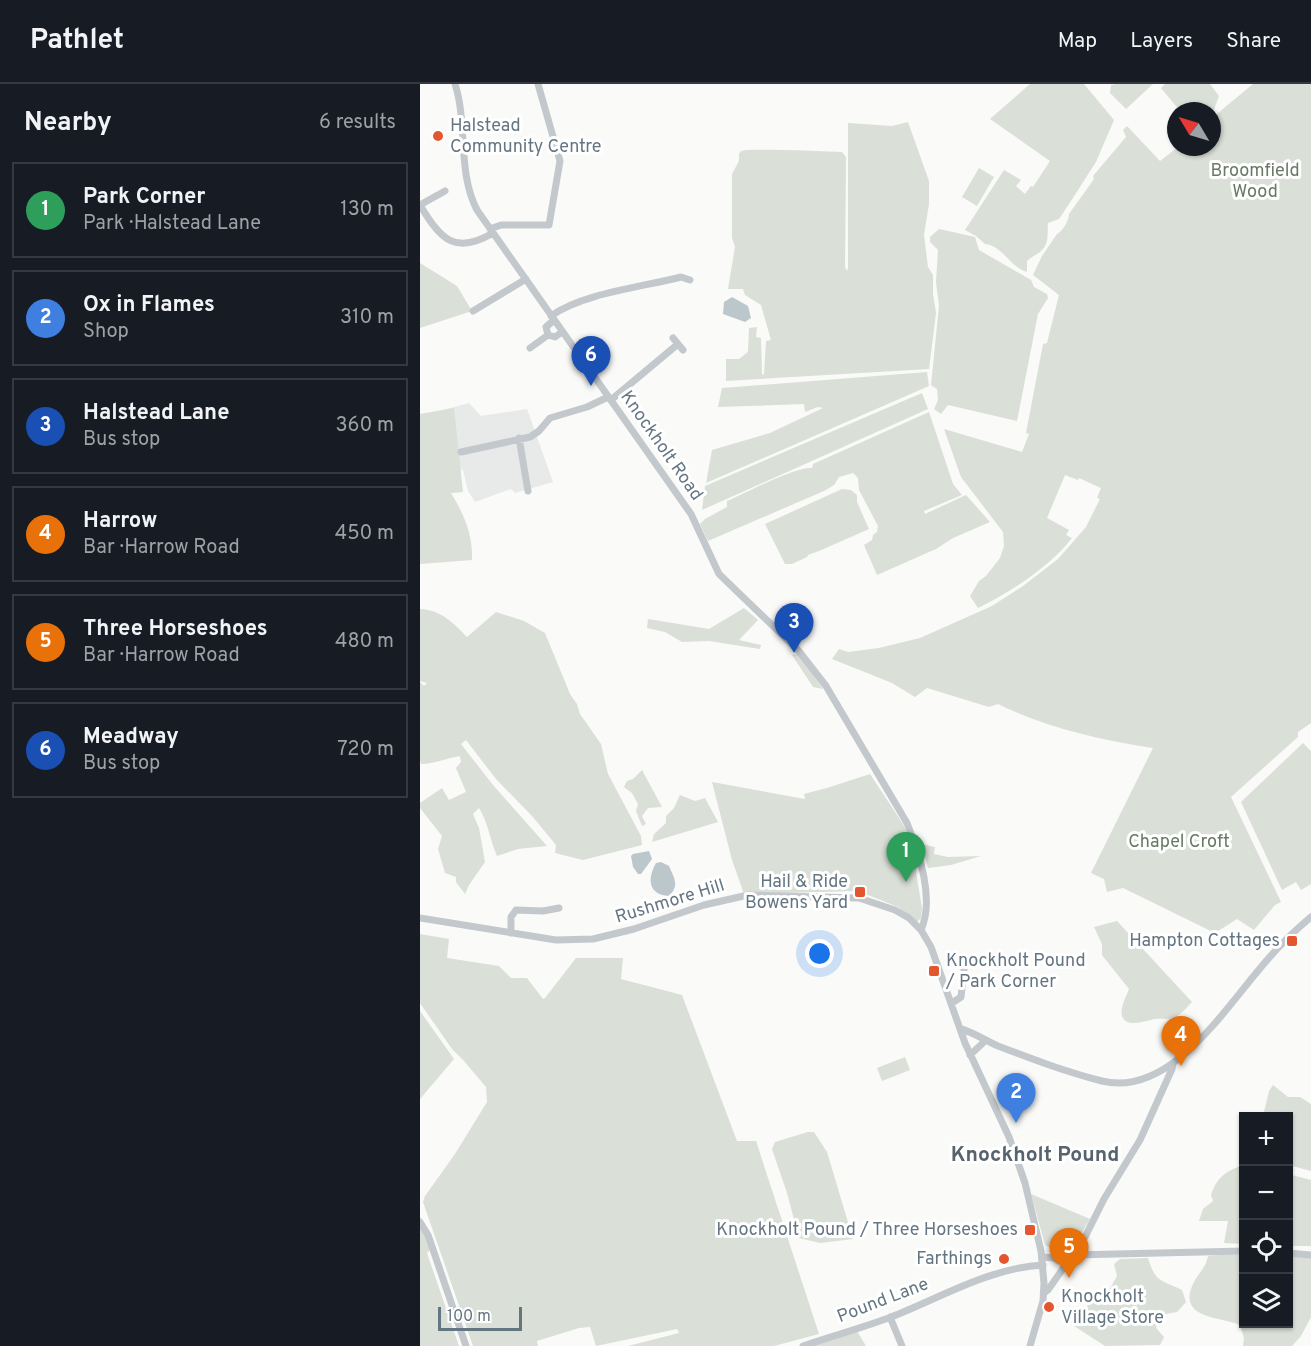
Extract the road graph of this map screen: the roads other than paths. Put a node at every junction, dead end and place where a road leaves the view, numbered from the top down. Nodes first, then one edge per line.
1 (456, 84) edge
2 (535, 85) edge
3 (445, 191) dead end
4 (420, 205) edge
5 (491, 231) junction
6 (526, 279) junction
7 (690, 280) dead end
8 (473, 311) dead end
9 (552, 318) junction
10 (562, 332) junction
11 (548, 335) junction
12 (678, 344) dead end
13 (530, 348) dead end
14 (609, 399) junction
15 (519, 438) junction
16 (460, 452) dead end
17 (528, 491) dead end
18 (559, 908) dead end
19 (1311, 916) edge
20 (420, 918) edge
21 (921, 930) junction
22 (511, 933) junction
23 (965, 962) dead end
24 (952, 1003) junction
25 (961, 1029) junction
26 (985, 1041) junction
27 (970, 1055) junction
28 (1173, 1062) junction
29 (1156, 1073) junction
30 (1166, 1081) junction
31 (420, 1222) edge
32 (1239, 1251) edge
33 (1293, 1253) edge
34 (1074, 1255) junction
35 (1311, 1255) edge
36 (1043, 1261) junction
37 (1067, 1264) junction
38 (1044, 1293) junction
39 (890, 1317) junction
40 (466, 1346) edge
41 (803, 1346) edge
42 (902, 1346) edge
43 (1030, 1346) edge

1 - 5 street, Knockholt Road
2 - 5 street
3 - 4 street
4 - 5 street
5 - 6 street, Knockholt Road
6 - 8 street
6 - 9 street, Knockholt Road
7 - 9 street
9 - 10 street, Knockholt Road
9 - 11 street
10 - 11 street
10 - 14 street, Knockholt Road
11 - 13 street
12 - 14 street
14 - 15 street
14 - 21 street, Knockholt Road
15 - 16 street
15 - 17 street
18 - 22 street
19 - 28 street
20 - 22 street, Rushmore Hill
21 - 22 street, Rushmore Hill
21 - 24 street
23 - 24 street
24 - 25 street
25 - 26 street
25 - 27 street
26 - 27 street
26 - 29 street
27 - 36 street
28 - 29 street
28 - 30 street
29 - 30 street
30 - 34 street
31 - 40 street
32 - 34 street
33 - 35 street
34 - 37 street
36 - 37 street
36 - 38 street
36 - 39 street, Pound Lane
37 - 38 street
38 - 43 street
39 - 41 street, Pound Lane
39 - 42 street

